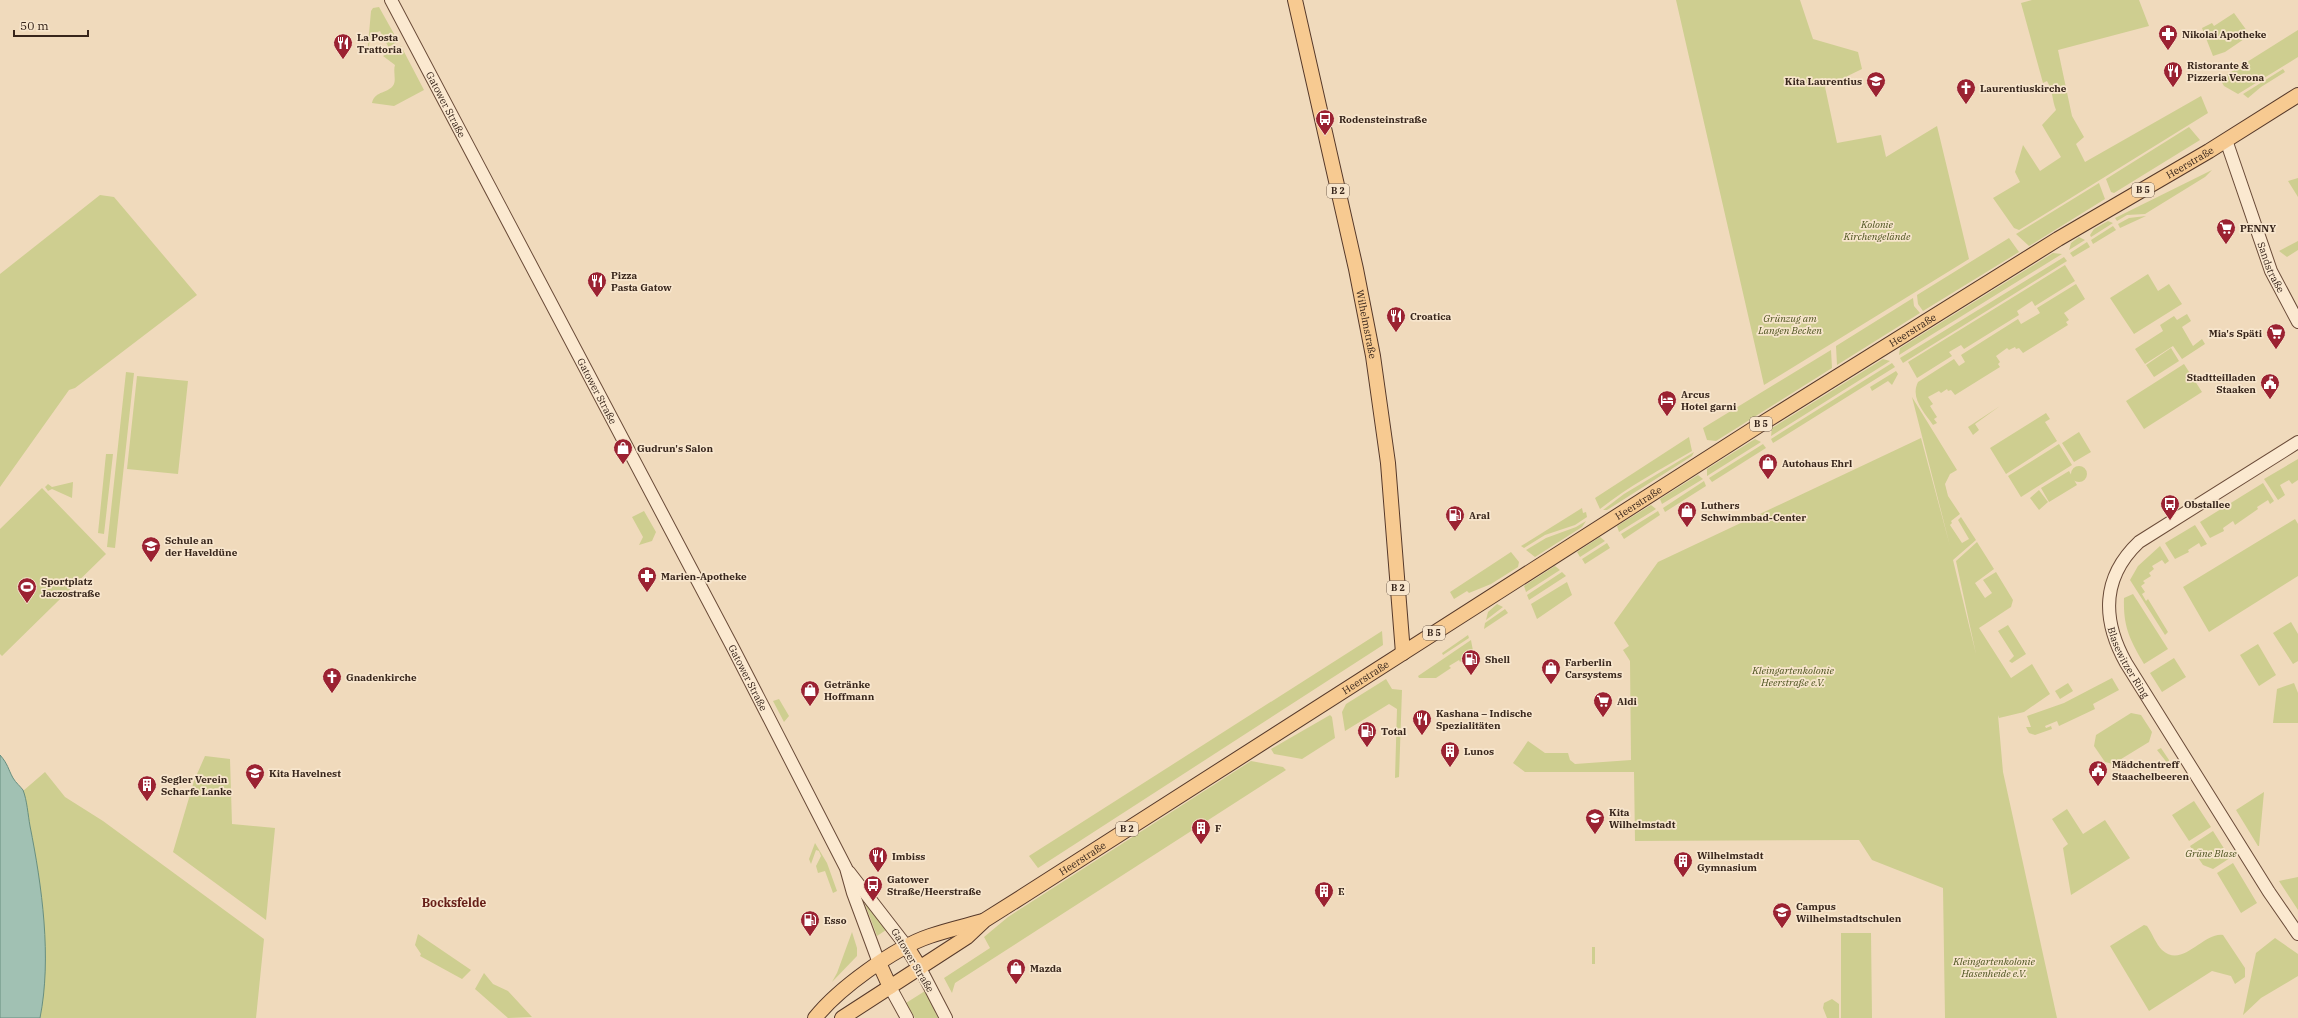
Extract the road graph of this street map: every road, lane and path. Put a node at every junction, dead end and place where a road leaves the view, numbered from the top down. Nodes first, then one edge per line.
1 (392, 0) edge
2 (1295, 0) edge
3 (2298, 95) edge
4 (2226, 140) junction
5 (2298, 322) edge
6 (2298, 442) edge
7 (1402, 653) junction
8 (846, 868) junction
9 (985, 920) junction
10 (2298, 934) edge
11 (907, 947) junction
12 (879, 963) junction
13 (920, 968) junction
14 (890, 987) junction
15 (815, 1018) edge
16 (842, 1018) edge
17 (907, 1018) edge
18 (946, 1018) edge

1 - 8 main road, Gatower Straße
2 - 7 main road, Wilhelmstraße / B 2
3 - 4 main road, Heerstraße / B 5
4 - 5 main road, Sandstraße
4 - 7 main road, Heerstraße / B 5
6 - 10 main road, Blasewitzer Ring
7 - 9 main road, Heerstraße / B 2
8 - 11 main road, Gatower Straße
8 - 12 main road, Gatower Straße
9 - 11 main road, Heerstraße / B 2
9 - 13 main road, Heerstraße / B 2
11 - 12 main road, Heerstraße / B 2
11 - 13 main road, Gatower Straße
12 - 14 main road, Gatower Straße
12 - 15 main road, Heerstraße / B 2
13 - 14 main road, Heerstraße / B 2
13 - 18 main road, Gatower Straße
14 - 16 main road, Heerstraße / B 2
14 - 17 main road, Gatower Straße

